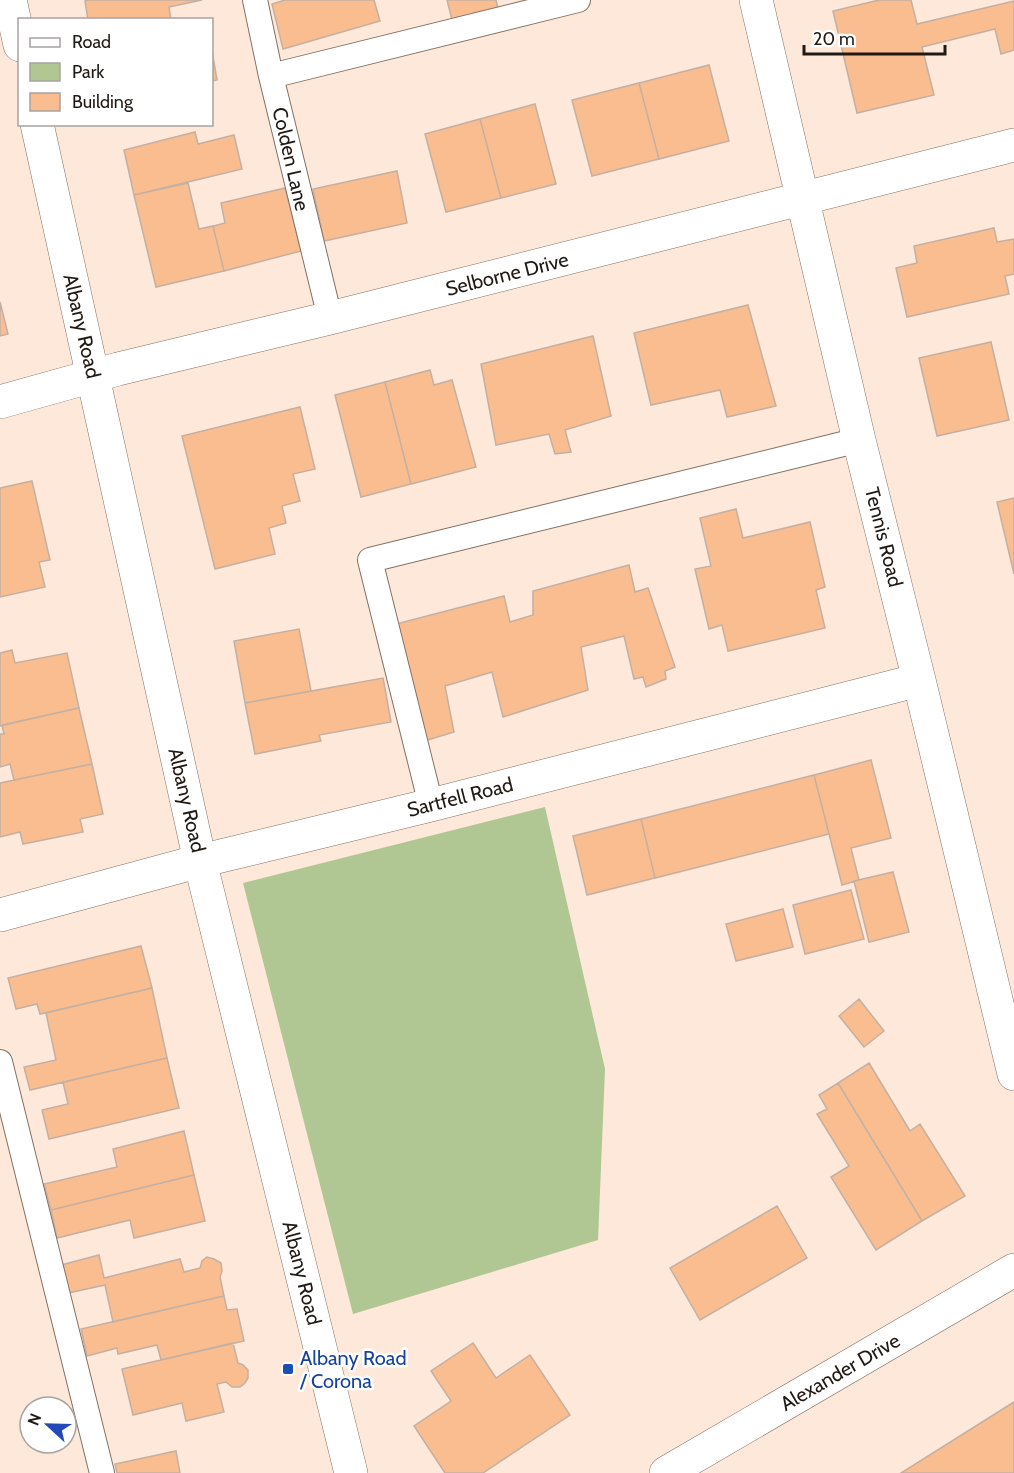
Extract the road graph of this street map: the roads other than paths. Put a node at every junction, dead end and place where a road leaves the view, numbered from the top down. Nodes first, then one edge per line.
1 (10, 0) edge
2 (255, 0) edge
3 (578, 0) edge
4 (756, 0) edge
5 (18, 36) edge
6 (272, 76) junction
7 (37, 126) edge
8 (1014, 145) edge
9 (802, 199) junction
10 (330, 318) junction
11 (93, 376) junction
12 (0, 402) edge
13 (859, 440) junction
14 (919, 680) junction
15 (431, 805) junction
16 (200, 861) junction
17 (0, 915) edge
18 (0, 1062) edge
19 (1014, 1074) edge
20 (1014, 1270) edge
21 (102, 1473) edge
22 (351, 1473) edge
23 (666, 1473) edge

1 - 5 street
2 - 6 lane, Colden Lane
3 - 6 lane
4 - 9 street, Tennis Road
6 - 10 lane, Colden Lane
7 - 11 street, Albany Road
8 - 9 street, Selborne Drive
9 - 10 street, Selborne Drive
9 - 13 street, Tennis Road
10 - 11 street, Selborne Drive
11 - 12 street, Selborne Drive
11 - 16 street, Albany Road
13 - 14 street, Tennis Road
13 - 15 lane
14 - 15 street, Sartfell Road
14 - 19 street, Tennis Road
15 - 16 street, Sartfell Road
16 - 17 street, Sartfell Road
16 - 22 street, Albany Road
18 - 21 lane
20 - 23 street, Alexander Drive

